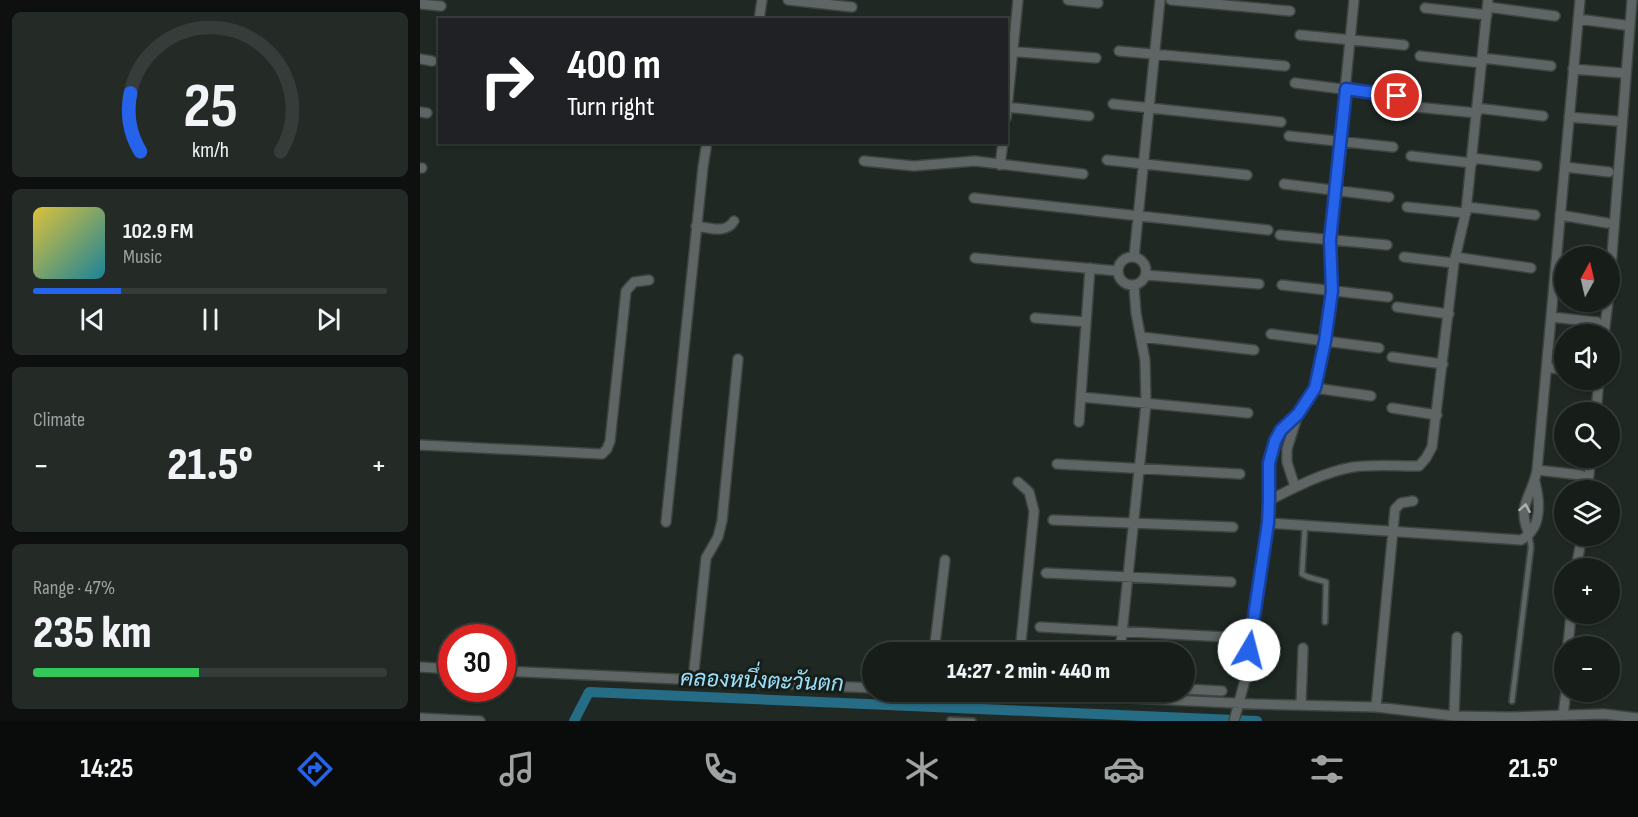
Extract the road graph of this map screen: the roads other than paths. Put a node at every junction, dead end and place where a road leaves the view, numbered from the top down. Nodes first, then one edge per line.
1 (762, 0) edge
2 (788, 0) edge
3 (1018, 0) edge
4 (1068, 0) edge
5 (1160, 0) edge
6 (1171, 0) edge
7 (1354, 0) edge
8 (1580, 0) edge
9 (1632, 0) edge
10 (1098, 3) dead end
11 (420, 4) edge
12 (441, 6) dead end
13 (852, 7) dead end
14 (1488, 7) edge
15 (1425, 8) dead end
16 (1290, 11) dead end
17 (1555, 16) dead end
18 (759, 18) edge
19 (1578, 19) junction
20 (1624, 26) dead end
21 (1300, 35) dead end
22 (1350, 40) junction
23 (1404, 45) dead end
24 (1010, 51) edge
25 (1119, 51) dead end
26 (1154, 54) junction
27 (1420, 56) dead end
28 (1096, 58) dead end
29 (420, 59) edge
30 (432, 61) dead end
31 (1482, 61) junction
32 (1285, 66) dead end
33 (1551, 66) dead end
34 (1573, 69) junction
35 (1622, 73) dead end
36 (1295, 83) dead end
37 (1008, 88) edge
38 (1346, 89) junction
39 (1397, 96) dead end
40 (1113, 104) dead end
41 (1008, 107) edge
42 (1416, 107) dead end
43 (1149, 108) junction
44 (1477, 111) junction
45 (1089, 116) dead end
46 (1544, 116) dead end
47 (1569, 117) junction
48 (1616, 121) dead end
49 (1281, 122) dead end
50 (1289, 136) dead end
51 (1340, 141) junction
52 (707, 144) edge
53 (1003, 144) edge
54 (1393, 147) dead end
55 (1411, 156) dead end
56 (1107, 160) dead end
57 (864, 161) dead end
58 (1472, 161) junction
59 (1144, 162) junction
60 (1000, 165) junction
61 (1537, 166) dead end
62 (1564, 167) junction
63 (1609, 172) dead end
64 (1083, 174) dead end
65 (1247, 175) dead end
66 (1284, 183) dead end
67 (1335, 190) junction
68 (1389, 197) dead end
69 (974, 198) dead end
70 (1407, 207) dead end
71 (1466, 210) junction
72 (1535, 215) dead end
73 (1560, 215) junction
74 (1138, 216) junction
75 (734, 221) dead end
76 (1608, 223) dead end
77 (696, 226) junction
78 (1268, 230) dead end
79 (1280, 235) dead end
80 (1330, 240) junction
81 (1387, 245) dead end
82 (1560, 246) edge
83 (1613, 246) edge
84 (1134, 257) junction
85 (1404, 257) dead end
86 (975, 258) dead end
87 (1455, 260) junction
88 (1090, 268) junction
89 (1531, 268) dead end
90 (1118, 271) junction
91 (1146, 275) junction
92 (649, 280) dead end
93 (1259, 284) dead end
94 (1282, 285) dead end
95 (1134, 286) junction
96 (1332, 291) junction
97 (1388, 297) dead end
98 (1554, 300) edge
99 (1397, 307) dead end
100 (1449, 314) junction
101 (1551, 317) junction
102 (1035, 318) dead end
103 (1086, 322) junction
104 (1597, 322) dead end
105 (1270, 334) dead end
106 (1142, 337) junction
107 (1325, 341) junction
108 (1379, 348) dead end
109 (1254, 350) dead end
110 (1392, 357) dead end
111 (738, 359) dead end
112 (1443, 364) junction
113 (1546, 368) junction
114 (1554, 369) edge
115 (1315, 388) junction
116 (1371, 396) dead end
117 (1081, 397) junction
118 (1146, 404) junction
119 (1392, 408) dead end
120 (1248, 413) dead end
121 (1298, 414) junction
122 (1437, 415) junction
123 (1079, 422) dead end
124 (420, 445) edge
125 (1057, 464) dead end
126 (1139, 468) junction
127 (1537, 470) junction
128 (1240, 474) dead end
129 (1581, 476) dead end
130 (1018, 482) dead end
131 (1534, 482) junction
132 (1295, 487) junction
133 (1269, 500) junction
134 (1413, 501) dead end
135 (1053, 520) dead end
136 (666, 522) dead end
137 (1133, 523) junction
138 (1268, 523) junction
139 (1305, 524) junction
140 (1233, 527) dead end
141 (1393, 530) junction
142 (1529, 534) junction
143 (945, 560) dead end
144 (1046, 573) dead end
145 (1127, 577) junction
146 (1231, 582) dead end
147 (1324, 622) dead end
148 (1040, 627) dead end
149 (1122, 631) junction
150 (1226, 637) dead end
151 (1457, 638) dead end
152 (935, 642) edge
153 (1021, 642) edge
154 (1121, 642) edge
155 (1303, 648) dead end
156 (420, 667) edge
157 (438, 668) edge
158 (516, 672) edge
159 (693, 680) junction
160 (862, 688) edge
161 (1195, 690) edge
162 (1222, 692) dead end
163 (1512, 701) dead end
164 (1187, 702) edge
165 (1565, 702) edge
166 (1238, 705) junction
167 (1301, 705) junction
168 (1376, 707) junction
169 (1563, 715) junction
170 (1455, 716) junction
171 (420, 718) edge
172 (1638, 718) edge
173 (950, 720) edge
174 (480, 721) edge
175 (973, 721) edge
176 (1234, 721) edge

1 - 18 street
2 - 13 street
3 - 24 street
4 - 10 street
5 - 26 street
6 - 16 street
7 - 22 street
8 - 19 street
9 - 83 street
11 - 12 street
14 - 15 street
14 - 17 street
14 - 31 street
19 - 20 street
19 - 34 street
21 - 22 street
22 - 23 street
22 - 38 street
24 - 28 street
24 - 37 street
25 - 26 street
26 - 32 street
26 - 43 street
27 - 31 street
29 - 30 street
31 - 33 street
31 - 44 street
34 - 35 street
34 - 47 street
36 - 38 street
38 - 39 street
38 - 51 street
40 - 43 street
41 - 45 street
42 - 44 street
43 - 49 street
43 - 59 street
44 - 46 street
44 - 58 street
47 - 48 street
47 - 62 street
50 - 51 street
51 - 54 street
51 - 67 street
52 - 77 street
53 - 60 street
55 - 58 street
56 - 59 street
57 - 60 street
58 - 61 street
58 - 71 street
59 - 65 street
59 - 74 street
60 - 64 street
62 - 63 street
62 - 73 street
66 - 67 street
67 - 68 street
67 - 80 street
69 - 74 street
70 - 71 street
71 - 72 street
71 - 87 street
73 - 76 street
73 - 82 street
74 - 78 street
74 - 84 street
75 - 77 street
77 - 136 street
79 - 80 street
80 - 81 street
80 - 96 street
84 - 90 street
84 - 91 street
85 - 87 street
86 - 88 street
87 - 89 street
87 - 100 street
88 - 90 street
88 - 103 street
90 - 95 street
91 - 93 street
91 - 95 street
92 - 124 street
94 - 96 street
95 - 106 street
96 - 97 street
96 - 107 street
98 - 101 street
99 - 100 street
100 - 112 street
101 - 104 street
101 - 113 street
102 - 103 street
103 - 117 street
105 - 107 street
106 - 109 street
106 - 118 street
107 - 108 street
107 - 115 street
110 - 112 street
111 - 159 street
112 - 122 street
113 - 114 street
113 - 127 street
115 - 116 street
115 - 121 street
117 - 118 street
117 - 123 street
118 - 120 street
118 - 126 street
119 - 122 street
121 - 132 street
121 - 133 street
122 - 132 street
125 - 126 street
126 - 128 street
126 - 137 street
127 - 129 street
127 - 131 street
130 - 153 street
142 -> 131 street
131 - 142 street
132 - 133 street
133 - 138 street
134 - 141 street
135 - 137 street
137 - 140 street
137 - 145 street
138 - 139 street
138 - 166 street
139 - 141 street
139 - 147 lane
141 - 142 street
141 - 168 street
142 - 163 lane
143 - 152 street
144 - 145 street
145 - 146 street
145 - 149 street
148 - 149 street
149 - 150 street
149 - 154 street
151 - 170 street
155 - 167 street
156 - 157 street
158 - 159 street
159 - 160 street
161 - 162 street
164 - 166 street
165 - 169 street
166 - 167 street
166 - 176 street
167 - 168 street
168 - 170 street
169 - 170 street
169 - 172 street
171 - 174 street
173 - 175 lane

